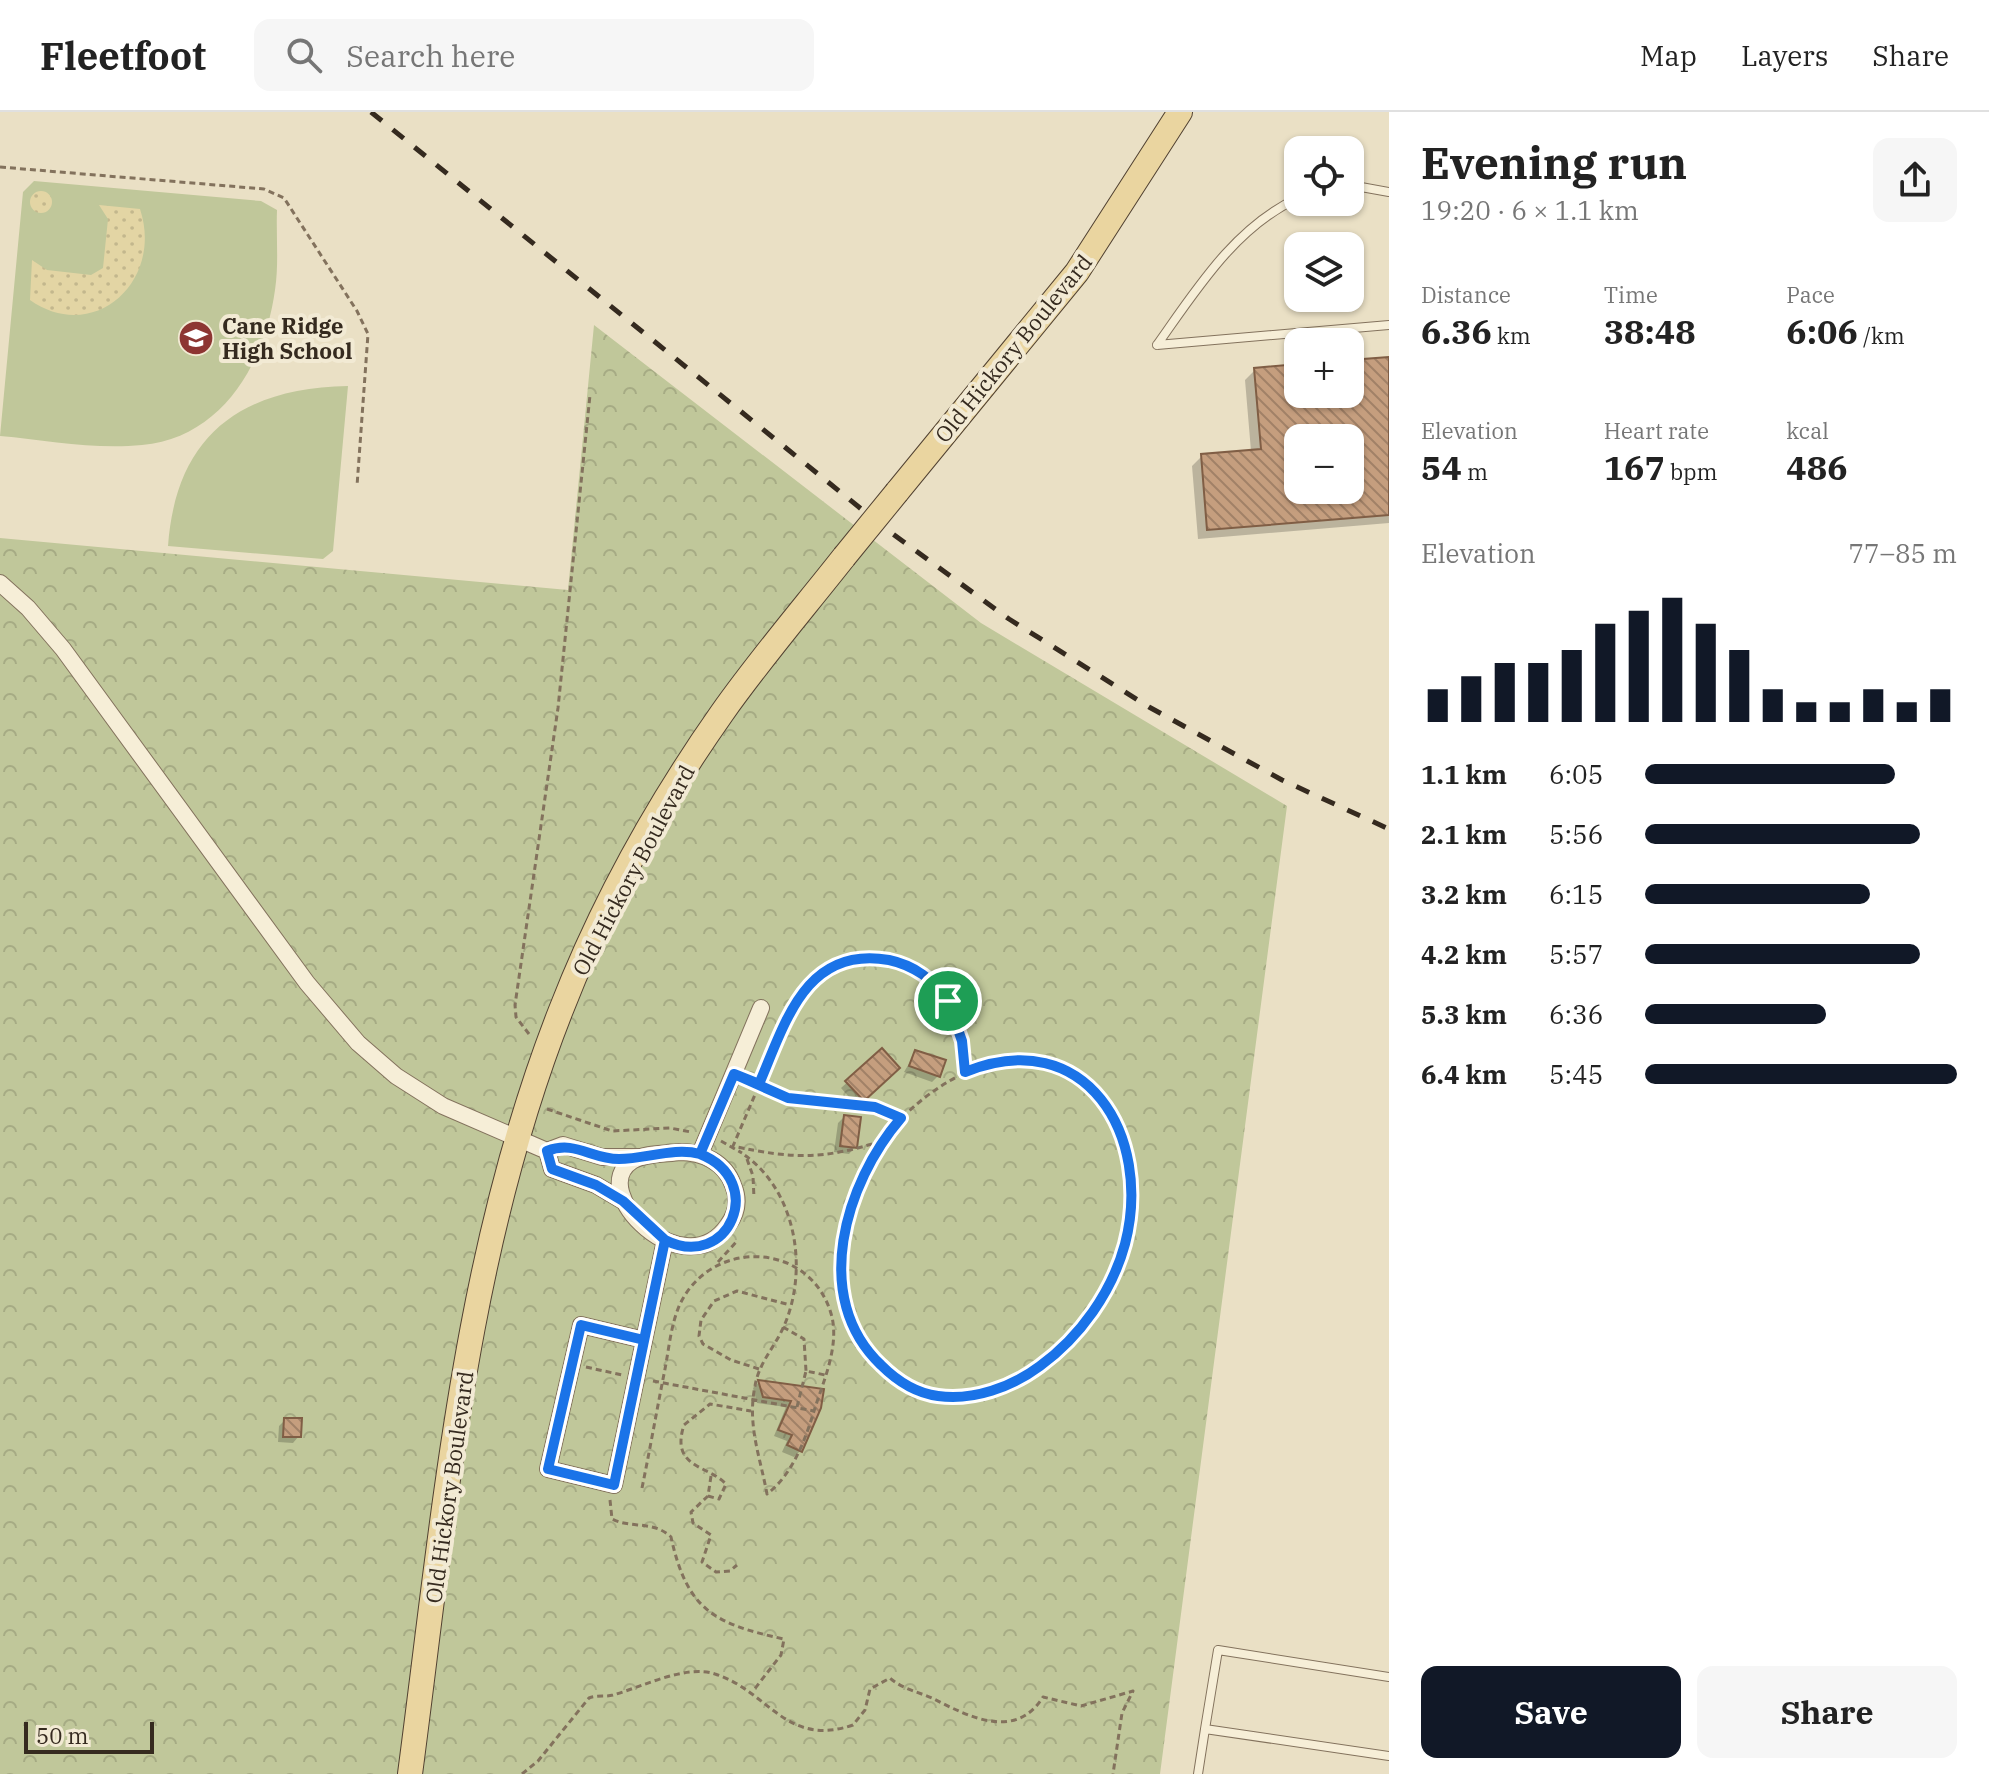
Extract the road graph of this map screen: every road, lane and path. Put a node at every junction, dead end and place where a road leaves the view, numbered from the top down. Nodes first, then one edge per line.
1 (1180, 112) edge
2 (0, 167) edge
3 (1364, 188) edge
4 (1389, 192) edge
5 (1284, 207) edge
6 (1389, 325) edge
7 (590, 395) dead end
8 (357, 486) dead end
9 (0, 583) edge
10 (761, 1008) dead end
11 (546, 1052) junction
12 (965, 1072) junction
13 (734, 1074) junction
14 (759, 1084) junction
15 (901, 1118) junction
16 (516, 1139) junction
17 (883, 1141) junction
18 (547, 1151) junction
19 (700, 1154) junction
20 (743, 1154) dead end
21 (640, 1157) junction
22 (623, 1201) junction
23 (665, 1240) junction
24 (797, 1269) junction
25 (790, 1305) junction
26 (783, 1327) junction
27 (644, 1340) junction
28 (585, 1367) dead end
29 (759, 1369) junction
30 (806, 1371) junction
31 (826, 1375) junction
32 (636, 1378) junction
33 (662, 1383) junction
34 (753, 1398) junction
35 (797, 1407) junction
36 (751, 1411) junction
37 (814, 1411) junction
38 (711, 1476) junction
39 (614, 1485) junction
40 (642, 1488) dead end
41 (708, 1496) junction
42 (737, 1565) dead end
43 (1389, 1677) edge
44 (752, 1692) junction
45 (1205, 1729) junction
46 (1389, 1756) edge
47 (410, 1774) edge
48 (522, 1774) edge
49 (1113, 1774) edge
50 (1198, 1774) edge

1 - 11 main road, Old Hickory Boulevard, bridge
2 - 8 path
3 - 4 lane
5 - 6 lane
7 - 11 path
9 - 16 street
10 - 13 street
11 - 16 main road, Old Hickory Boulevard
12 - 14 path
12 - 15 path
12 - 17 path
13 - 14 path
13 - 19 street
14 - 15 path
14 - 17 path
15 - 17 path
16 - 18 street
16 - 47 main road, Old Hickory Boulevard
18 - 21 street
18 - 22 street
19 - 21 street
19 - 23 street
20 - 24 path
21 - 22 street
22 - 23 street
23 - 27 street
24 - 25 path
24 - 31 path
24 - 33 path
25 - 26 path
25 - 29 path
26 - 29 path
26 - 30 path
27 - 32 street
27 - 39 street
28 - 32 path
29 - 34 path
30 - 31 path
30 - 35 path
31 - 37 path
32 - 33 path
32 - 39 street
33 - 34 path
33 - 40 path
34 - 35 path
34 - 36 path
35 - 37 path
36 - 37 path
36 - 38 path
38 - 41 path
38 - 41 path
39 - 44 path
41 - 42 path
43 - 45 lane
44 - 48 path
44 - 49 path
45 - 46 lane
45 - 50 lane

